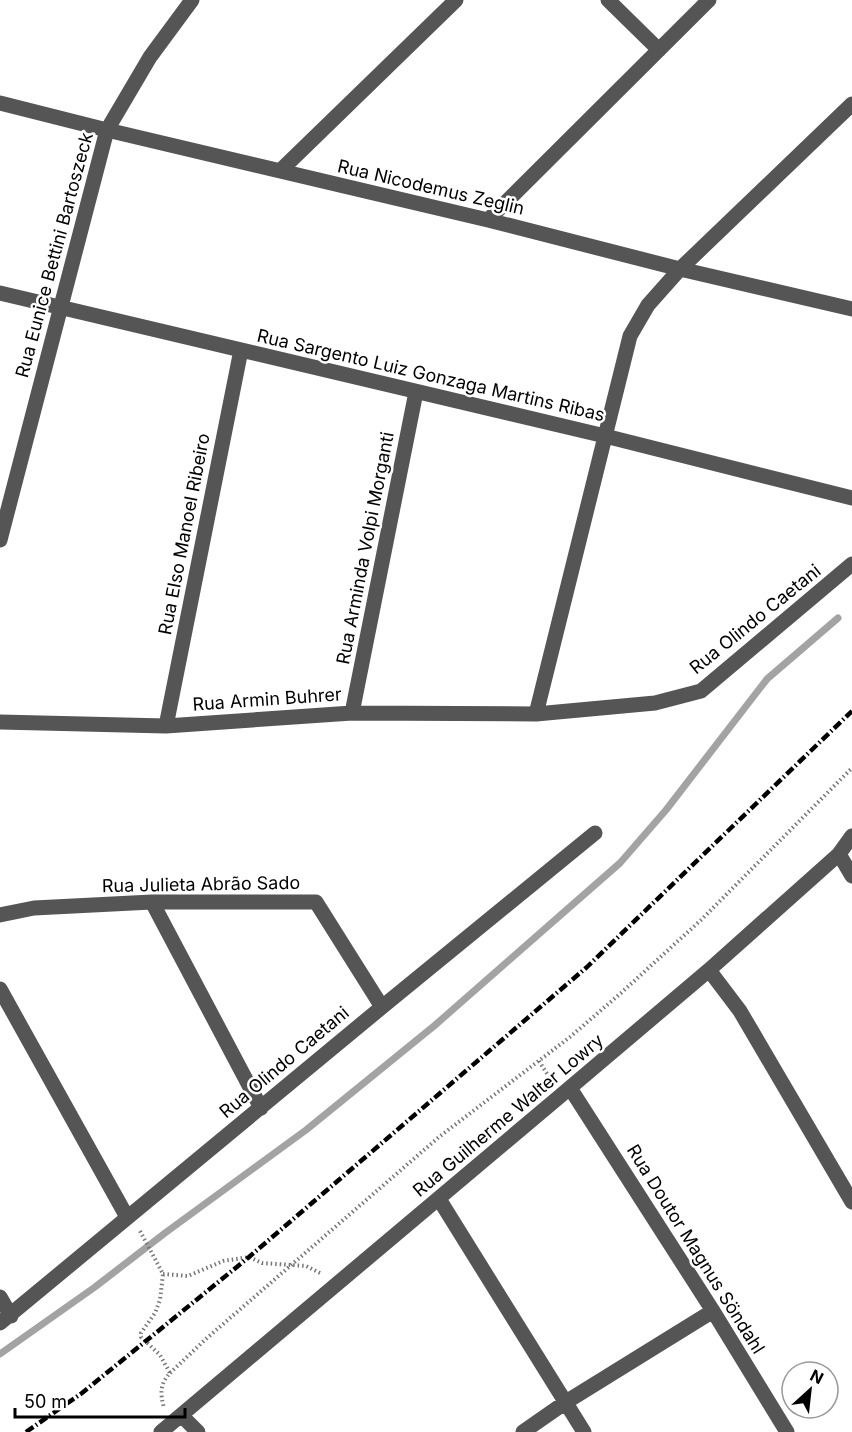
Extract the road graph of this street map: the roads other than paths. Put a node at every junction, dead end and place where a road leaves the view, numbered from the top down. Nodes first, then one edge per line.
1 (192, 0) edge
2 (456, 0) edge
3 (608, 0) edge
4 (709, 0) edge
5 (659, 50) junction
6 (0, 103) edge
7 (852, 104) edge
8 (107, 130) junction
9 (280, 171) junction
10 (488, 220) junction
11 (680, 269) junction
12 (0, 292) edge
13 (60, 307) junction
14 (852, 309) edge
15 (241, 350) junction
16 (416, 392) junction
17 (605, 436) junction
18 (852, 498) edge
19 (0, 540) edge
20 (852, 564) edge
21 (352, 712) junction
22 (536, 714) junction
23 (0, 722) edge
24 (166, 726) junction
25 (595, 833) dead end
26 (852, 836) edge
27 (839, 855) junction
28 (852, 876) edge
29 (152, 902) junction
30 (0, 915) edge
31 (709, 970) junction
32 (0, 988) edge
33 (382, 1007) junction
34 (570, 1088) junction
35 (261, 1108) junction
36 (439, 1199) junction
37 (852, 1202) edge
38 (128, 1216) junction
39 (0, 1297) edge
40 (713, 1311) junction
41 (5, 1319) edge
42 (566, 1402) junction
43 (182, 1416) junction
44 (165, 1429) edge
45 (198, 1432) edge
46 (523, 1432) edge
47 (584, 1432) edge
48 (787, 1432) edge

1 - 8 street, Rua Eunice Bettini Bartoszeck
2 - 9 street
3 - 5 street
4 - 5 street
5 - 10 street
6 - 8 street, Rua Nicodemus Zeglin
7 - 11 street
8 - 9 street, Rua Nicodemus Zeglin
8 - 13 street, Rua Eunice Bettini Bartoszeck
9 - 10 street, Rua Nicodemus Zeglin
10 - 11 street, Rua Nicodemus Zeglin
11 - 14 street, Rua Nicodemus Zeglin
11 - 17 street
12 - 13 street, Rua Sargento Luiz Gonzaga Martins Ribas
13 - 15 street, Rua Sargento Luiz Gonzaga Martins Ribas
13 - 19 street, Rua Eunice Bettini Bartoszeck
15 - 16 street, Rua Sargento Luiz Gonzaga Martins Ribas
15 - 24 street, Rua Elso Manoel Ribeiro
16 - 17 street, Rua Sargento Luiz Gonzaga Martins Ribas
16 - 21 street, Rua Arminda Volpi Morganti
17 - 18 street, Rua Sargento Luiz Gonzaga Martins Ribas
17 - 22 street
20 - 22 street, Rua Olindo Caetani
21 - 22 street, Rua Armin Buhrer
21 - 24 street, Rua Armin Buhrer
23 - 24 street, Rua Armin Buhrer
25 - 33 street, Rua Olindo Caetani
26 - 27 street, Rua Guilherme Walter Lowry
27 - 28 street
27 - 31 street, Rua Guilherme Walter Lowry
29 - 30 street, Rua Julieta Abrão Sado
29 - 33 street, Rua Julieta Abrão Sado
29 - 35 street
31 - 34 street, Rua Guilherme Walter Lowry
31 - 37 street
32 - 38 street
33 - 35 street, Rua Olindo Caetani
34 - 36 street, Rua Guilherme Walter Lowry
34 - 40 street, Rua Doutor Magnus Söndahl
35 - 38 street, Rua Olindo Caetani
36 - 42 street
36 - 43 street, Rua Guilherme Walter Lowry
38 - 41 street, Rua Olindo Caetani
39 - 41 street
40 - 42 street
40 - 48 street, Rua Doutor Magnus Söndahl
42 - 46 street
42 - 47 street
43 - 44 street, Rua Guilherme Walter Lowry
43 - 45 street

